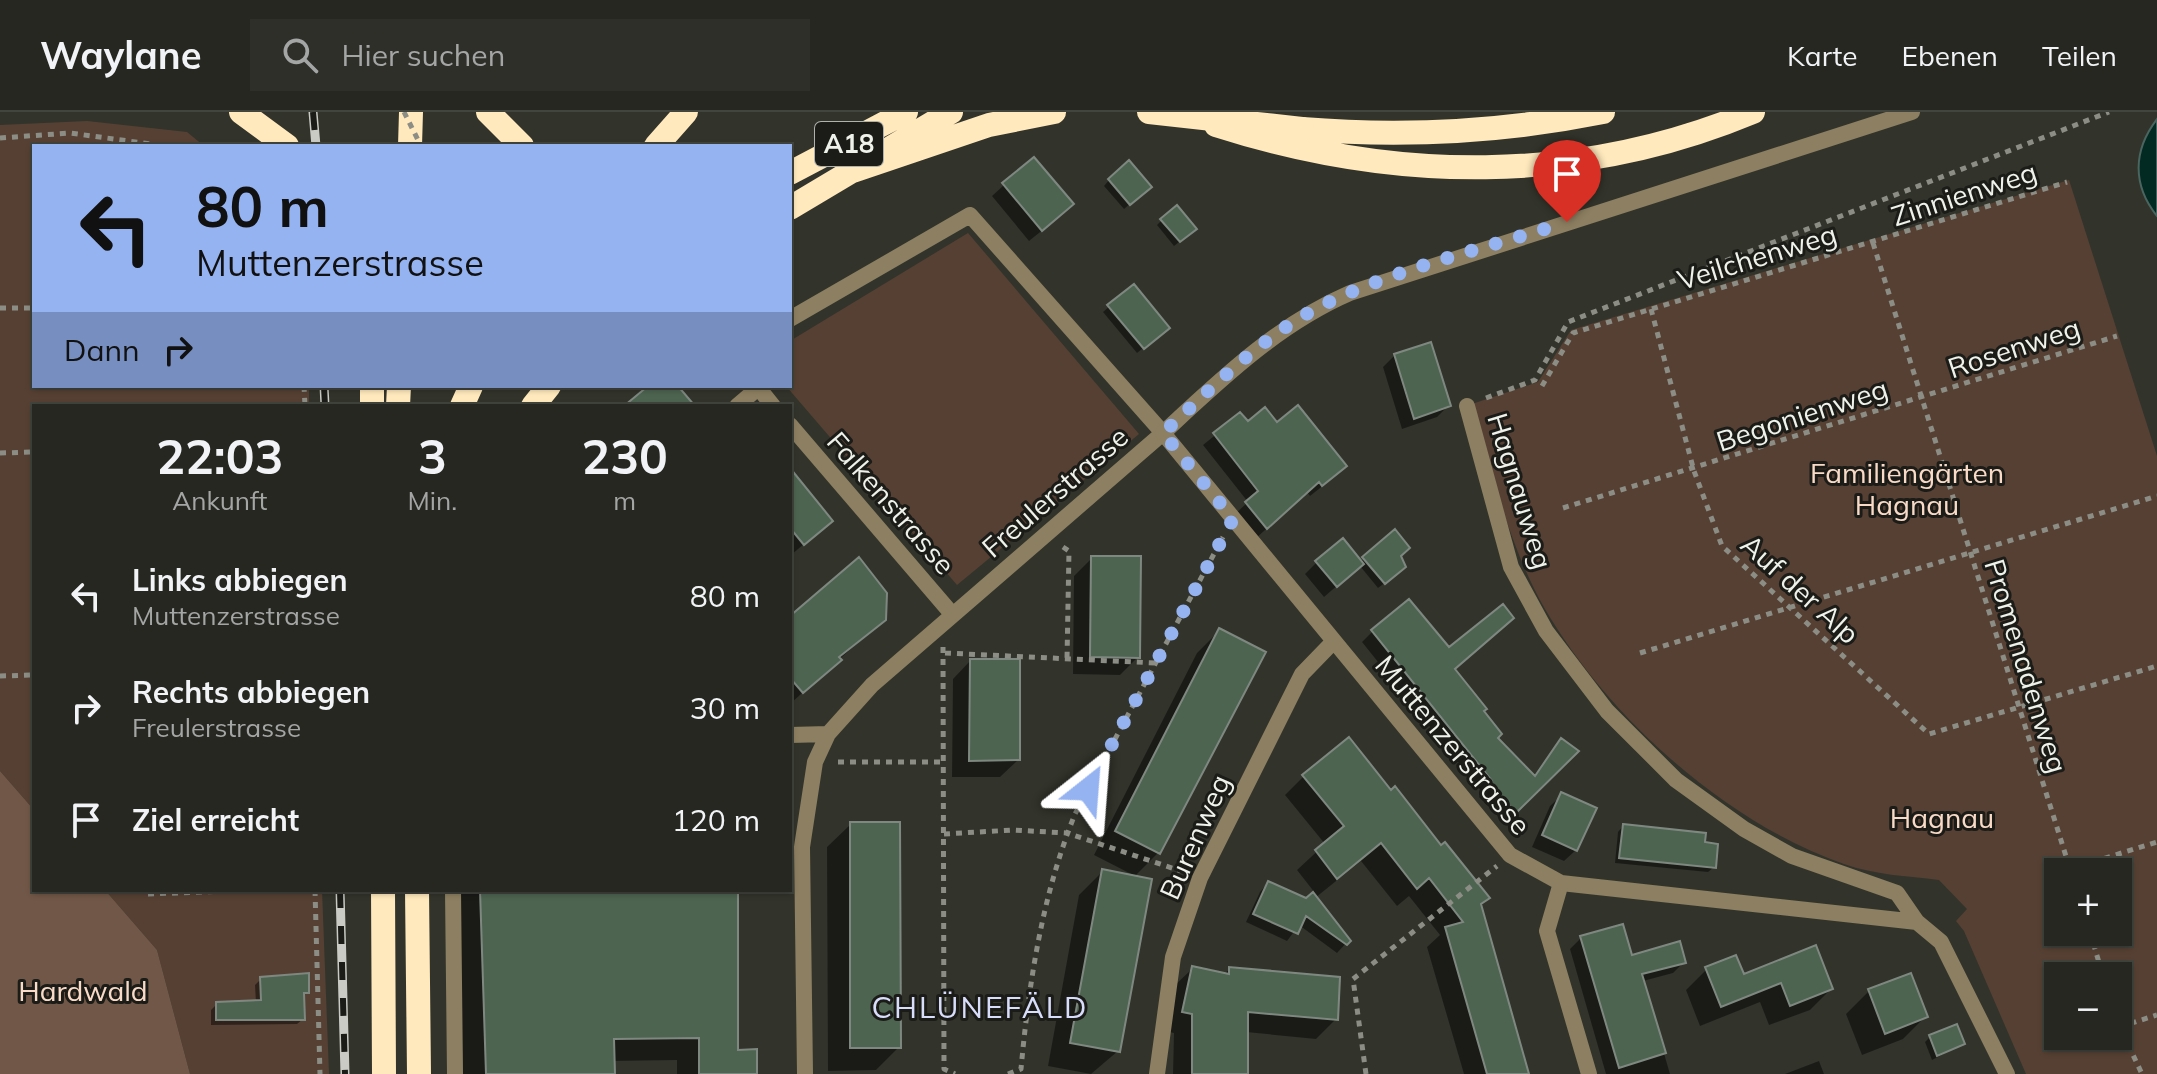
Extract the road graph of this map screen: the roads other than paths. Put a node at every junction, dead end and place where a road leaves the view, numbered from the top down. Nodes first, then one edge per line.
1 (241, 112) edge
2 (411, 112) edge
3 (488, 112) edge
4 (906, 112) edge
5 (951, 112) edge
6 (1054, 112) edge
7 (1149, 112) edge
8 (1184, 112) edge
9 (1603, 112) edge
10 (1753, 112) edge
11 (1912, 112) edge
12 (682, 117) edge
13 (284, 144) edge
14 (410, 144) edge
15 (520, 144) edge
16 (658, 144) edge
17 (853, 171) junction
18 (792, 172) edge
19 (792, 207) edge
20 (792, 318) edge
21 (547, 388) edge
22 (756, 388) edge
23 (758, 388) edge
24 (535, 404) edge
25 (739, 404) edge
26 (771, 404) edge
27 (1467, 406) dead end
28 (792, 427) edge
29 (1163, 433) junction
30 (952, 614) junction
31 (1333, 642) junction
32 (828, 734) junction
33 (792, 735) edge
34 (1561, 883) junction
35 (383, 892) edge
36 (417, 892) edge
37 (453, 892) edge
38 (1917, 922) junction
39 (384, 1074) edge
40 (419, 1074) edge
41 (455, 1074) edge
42 (805, 1074) edge
43 (1157, 1074) edge
44 (1589, 1074) edge
45 (2007, 1074) edge

1 - 13 highway
2 - 14 highway
3 - 15 highway
4 - 18 highway, A18
5 - 17 highway
6 - 17 highway
7 - 9 highway, bridge
8 - 10 highway
11 - 29 street, Freulerstrasse
12 - 16 highway
17 - 19 highway
20 - 29 street, Muttenzerstrasse
21 - 24 highway
22 - 25 street
23 - 26 street
27 - 38 street, Hagnauweg
28 - 30 street, Falkenstrasse
29 - 30 street, Freulerstrasse
29 - 31 street, Muttenzerstrasse
30 - 32 street, Freulerstrasse
31 - 34 street, Muttenzerstrasse
31 - 43 street, Burenweg
32 - 33 street
32 - 42 street, Freulerstrasse
34 - 38 street, Muttenzerstrasse
34 - 44 street
35 - 39 highway
36 - 40 highway
37 - 41 street
38 - 45 street

